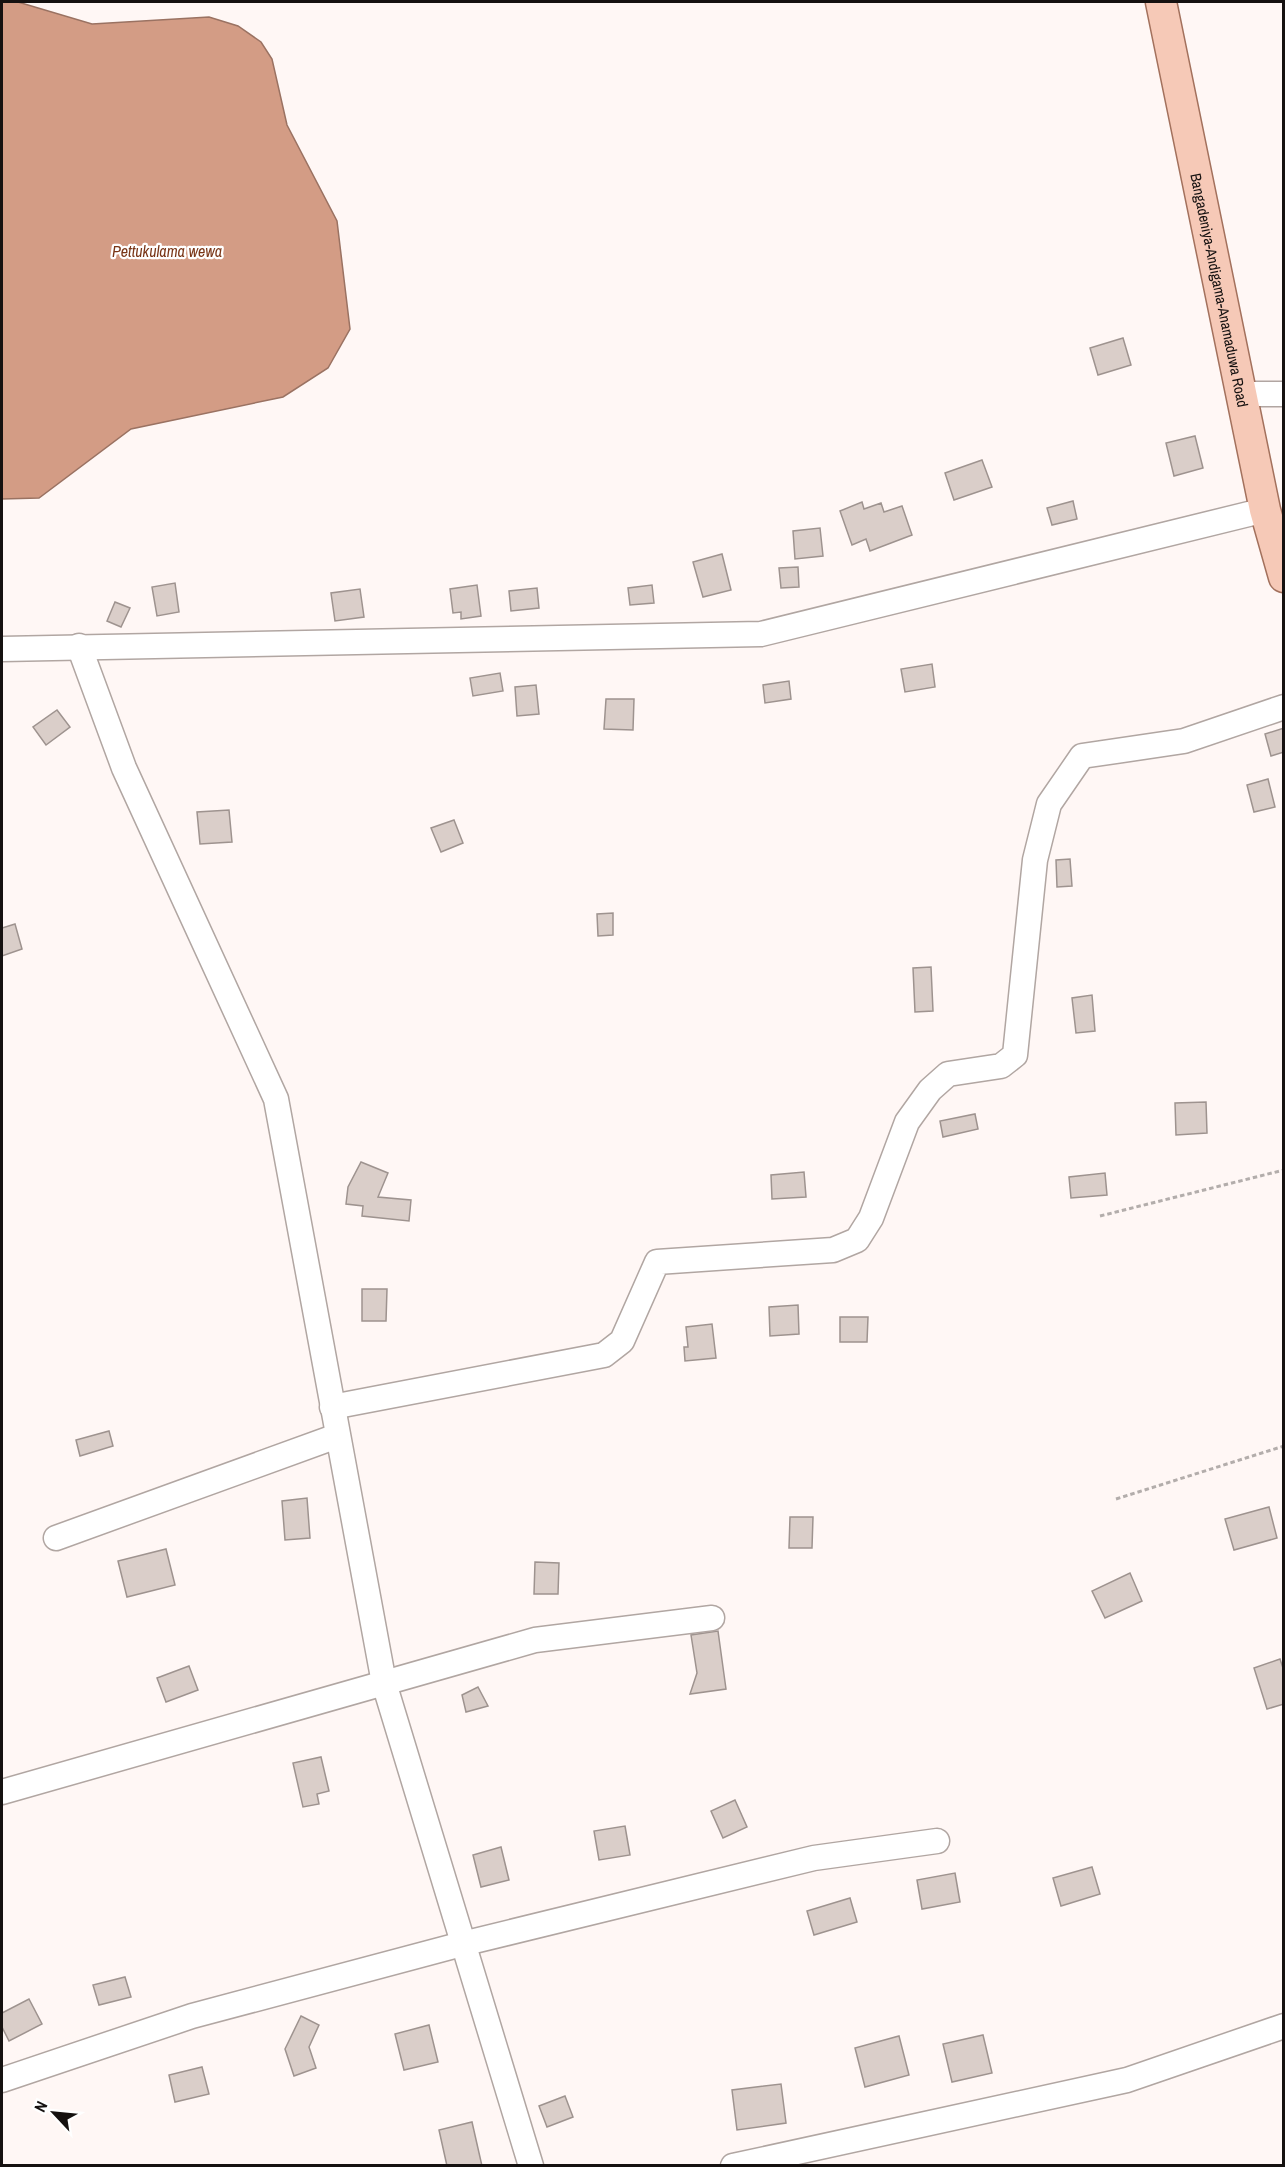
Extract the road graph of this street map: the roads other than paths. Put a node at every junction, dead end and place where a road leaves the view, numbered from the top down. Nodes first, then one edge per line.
1 (1161, 2) edge
2 (1241, 394) junction
3 (1284, 394) edge
4 (1265, 510) junction
5 (1284, 577) edge
6 (79, 646) junction
7 (2, 649) edge
8 (1284, 707) edge
9 (332, 1407) junction
10 (337, 1436) junction
11 (56, 1538) dead end
12 (712, 1618) dead end
13 (384, 1683) junction
14 (2, 1792) edge
15 (937, 1841) dead end
16 (462, 1944) junction
17 (1284, 2026) edge
18 (2, 2080) edge
19 (531, 2166) edge
20 (733, 2166) edge

1 - 2 main road, Bangadeniya-Andigama-Anamaduwa Road
2 - 3 street
2 - 4 main road, Bangadeniya-Andigama-Anamaduwa Road
4 - 5 main road, Bangadeniya-Andigama-Anamaduwa Road
4 - 6 street
6 - 7 street
6 - 9 street
8 - 9 street
9 - 10 street
10 - 11 street
10 - 13 street
12 - 13 street
13 - 14 street
13 - 16 street
15 - 16 street
16 - 18 street
16 - 19 street
17 - 20 street

